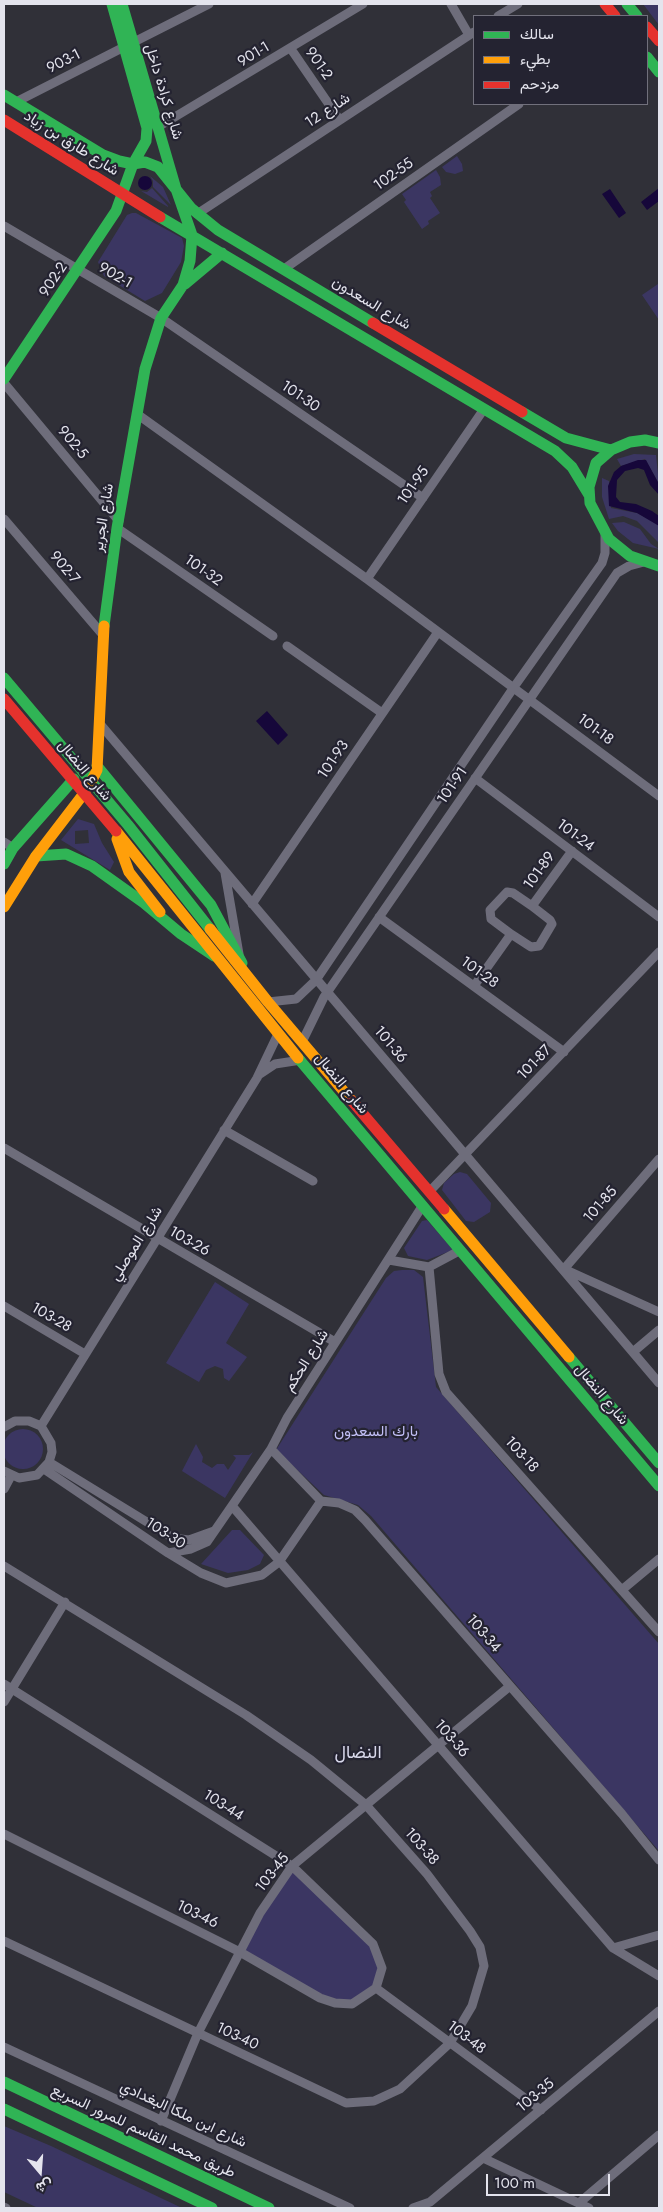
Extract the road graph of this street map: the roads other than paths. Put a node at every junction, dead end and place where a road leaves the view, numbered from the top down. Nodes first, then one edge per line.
1 (112, 4) edge
2 (122, 4) edge
3 (209, 4) edge
4 (363, 4) edge
5 (451, 4) edge
6 (518, 4) edge
7 (605, 4) edge
8 (627, 4) edge
9 (500, 15) edge
10 (614, 15) edge
11 (636, 15) edge
12 (648, 28) edge
13 (472, 33) edge
14 (659, 41) edge
15 (128, 45) junction
16 (291, 49) junction
17 (648, 58) edge
18 (659, 72) edge
19 (4, 95) edge
20 (16, 102) junction
21 (519, 105) edge
22 (339, 119) junction
23 (4, 120) edge
24 (158, 128) junction
25 (132, 164) junction
26 (176, 189) junction
27 (122, 194) junction
28 (197, 214) junction
29 (4, 226) edge
30 (192, 235) junction
31 (222, 253) junction
32 (284, 269) junction
33 (79, 270) junction
34 (183, 285) junction
35 (161, 318) junction
36 (4, 379) edge
37 (4, 383) edge
38 (484, 409) junction
39 (137, 414) junction
40 (659, 443) edge
41 (611, 450) junction
42 (589, 495) junction
43 (423, 498) junction
44 (4, 519) edge
45 (118, 524) junction
46 (605, 532) junction
47 (644, 562) junction
48 (659, 566) edge
49 (366, 579) junction
50 (438, 632) junction
51 (103, 634) junction
52 (273, 636) dead end
53 (287, 646) dead end
54 (4, 678) edge
55 (514, 687) junction
56 (4, 699) edge
57 (530, 699) junction
58 (382, 713) junction
59 (100, 724) junction
60 (97, 766) junction
61 (84, 773) junction
62 (474, 778) junction
63 (74, 780) junction
64 (88, 787) junction
65 (659, 796) edge
66 (115, 832) junction
67 (8, 845) edge
68 (164, 847) junction
69 (572, 851) junction
70 (36, 856) junction
71 (152, 857) junction
72 (4, 864) edge
73 (225, 871) junction
74 (252, 904) junction
75 (532, 906) junction
76 (4, 907) edge
77 (378, 917) junction
78 (659, 917) edge
79 (167, 920) junction
80 (511, 934) junction
81 (659, 952) edge
82 (240, 954) junction
83 (214, 956) junction
84 (245, 972) junction
85 (316, 980) junction
86 (474, 986) junction
87 (327, 992) junction
88 (268, 1002) junction
89 (278, 1034) junction
90 (302, 1042) junction
91 (564, 1052) junction
92 (301, 1060) junction
93 (257, 1078) junction
94 (224, 1130) junction
95 (4, 1148) edge
96 (465, 1155) junction
97 (659, 1159) edge
98 (313, 1181) dead end
99 (429, 1192) junction
100 (423, 1205) junction
101 (156, 1239) junction
102 (459, 1251) junction
103 (389, 1260) junction
104 (429, 1267) junction
105 (564, 1269) junction
106 (4, 1306) edge
107 (659, 1312) edge
108 (659, 1330) edge
109 (334, 1342) junction
110 (633, 1352) junction
111 (85, 1354) junction
112 (659, 1383) edge
113 (41, 1426) junction
114 (4, 1427) edge
115 (271, 1449) junction
116 (659, 1463) edge
117 (46, 1466) junction
118 (7, 1474) edge
119 (659, 1486) edge
120 (4, 1489) edge
121 (321, 1501) junction
122 (233, 1507) junction
123 (215, 1531) junction
124 (168, 1553) junction
125 (659, 1559) edge
126 (279, 1562) junction
127 (4, 1566) edge
128 (623, 1589) junction
129 (65, 1602) junction
130 (659, 1632) edge
131 (8, 1686) edge
132 (510, 1686) junction
133 (4, 1702) edge
134 (437, 1744) junction
135 (366, 1805) junction
136 (4, 1834) edge
137 (659, 1860) edge
138 (292, 1866) junction
139 (659, 1935) edge
140 (4, 1941) edge
141 (613, 1948) junction
142 (240, 1952) junction
143 (659, 1976) edge
144 (376, 1988) junction
145 (659, 2011) edge
146 (198, 2033) junction
147 (450, 2043) junction
148 (4, 2047) edge
149 (4, 2082) edge
150 (4, 2109) edge
151 (540, 2110) junction
152 (161, 2121) junction
153 (659, 2135) edge
154 (483, 2158) junction
155 (579, 2203) junction
156 (428, 2205) edge
157 (212, 2208) edge
158 (269, 2208) edge
159 (350, 2208) edge
160 (413, 2208) edge
161 (589, 2208) edge

1 - 15 main road, شارع كرادة داخل
2 - 15 main road, شارع كرادة داخل
3 - 15 street, 903-1
4 - 16 street, 901-1
5 - 13 street
6 - 9 street
7 - 10 main road
8 - 11 main road
12 - 14 main road
13 - 22 street, شارع 12
15 - 20 street, 903-1
15 - 24 main road, شارع كرادة داخل
15 - 25 main road, شارع كرادة داخل
16 - 22 street, 901-2
16 - 24 street, 901-1
17 - 18 main road
19 - 20 main road, شارع طارق بن زياد
20 - 25 main road, شارع طارق بن زياد
21 - 32 street, 102-55
22 - 28 street, شارع 12
23 - 27 main road, شارع طارق بن زياد
24 - 26 main road, شارع كرادة داخل
25 - 26 main road, شارع السعدون
25 - 27 main road, شارع كرادة داخل
26 - 28 main road, شارع السعدون
26 - 30 main road, شارع الجرير
27 - 30 main road
27 - 33 main road, 902-2
28 - 32 main road, شارع السعدون
29 - 33 street, 902-1
30 - 31 main road
30 - 34 main road, شارع الجرير
31 - 34 main road, شارع الجرير
31 - 38 main road
32 - 41 main road, شارع السعدون
33 - 35 street, 902-1
33 - 36 main road, 902-2
34 - 35 main road, شارع الجرير
35 - 39 main road, شارع الجرير
35 - 43 street, 101-30
37 - 45 street, 902-5
38 - 42 main road
38 - 43 street, 101-95
39 - 45 main road, شارع الجرير
39 - 49 street, 101-18
40 - 41 main road
41 - 42 main road
42 - 46 main road
43 - 49 street, 101-95
44 - 51 street, 902-7
45 - 51 main road, شارع الجرير
45 - 52 street, 101-32
46 - 47 main road
46 - 55 street, 101-91
47 - 48 main road
47 - 57 street, 101-91
49 - 50 street, 101-18
50 - 55 street, 101-18
50 - 58 street, 101-93
51 - 59 main road, شارع الجرير
53 - 58 street
54 - 61 main road, شارع النضال
55 - 57 street, 101-18
55 - 85 street, 101-91
56 - 63 main road, شارع النضال
57 - 62 street, 101-91
57 - 65 street, 101-18
58 - 74 street, 101-93
59 - 60 main road, شارع الجرير
59 - 73 street, 101-36
60 - 61 main road
60 - 64 main road, شارع الجرير
60 - 68 main road
61 - 63 main road
61 - 64 main road, شارع النضال
62 - 69 street, 101-24
62 - 77 street, 101-91
63 - 64 main road, شارع النضال
63 - 67 main road
64 - 66 main road, شارع النضال
64 - 70 main road
64 - 71 main road, شارع النضال
66 - 79 main road
66 - 83 main road, شارع النضال
67 - 72 main road
68 - 71 main road
68 - 82 main road
69 - 75 street, 101-89
69 - 78 street, 101-24
70 - 76 main road
70 - 79 main road
71 - 84 main road, شارع النضال
73 - 74 street, 101-36
73 - 82 street
74 - 85 street, 101-36
75 - 80 street
75 - 80 street, 101-89
77 - 86 street, 101-28
77 - 87 street, 101-91
79 - 83 main road
80 - 86 street
81 - 91 street, 101-87
82 - 84 main road
83 - 89 main road, شارع النضال
84 - 88 main road, شارع النضال
85 - 87 street, 101-36
85 - 88 street, 101-91
86 - 91 street, 101-28
87 - 90 street, 101-91
87 - 96 street, 101-36
88 - 90 main road, شارع النضال
89 - 92 main road, شارع النضال
89 - 93 street, شارع الموصلي
90 - 99 main road, شارع النضال
91 - 96 street, 101-87
92 - 93 street, شارع الموصلي
92 - 100 main road, شارع النضال
93 - 94 street, شارع الموصلي
94 - 98 street
94 - 101 street, شارع الموصلي
95 - 101 street, 103-26
96 - 99 street, 101-87
96 - 105 street, 101-36
97 - 105 street, 101-85
99 - 116 main road, شارع النضال
100 - 102 main road, شارع النضال
100 - 103 street, شارع الحكم
101 - 109 street, 103-26
101 - 111 street, شارع الموصلي
102 - 104 street
102 - 119 main road, شارع النضال
103 - 104 street
103 - 109 street, شارع الحكم
104 - 128 street, 103-18
105 - 107 street
105 - 110 street, 101-36
106 - 111 street, 103-28
108 - 110 street
109 - 115 street, شارع الحكم
110 - 112 street, 101-36
111 - 113 street, شارع الموصلي
113 - 114 street
113 - 117 street
115 - 121 street
115 - 122 street, شارع الحكم
117 - 118 street
117 - 123 street, 103-30
117 - 124 street, 103-30
118 - 120 street
121 - 126 street
121 - 132 street, 103-34
122 - 123 street, شارع الحكم
122 - 126 street, 103-36
123 - 124 street, شارع الحكم
124 - 126 street, 103-30
125 - 128 street
126 - 134 street, 103-36
127 - 129 street, 103-38
128 - 130 street, 103-18
129 - 131 street
129 - 135 street, 103-38
131 - 133 street
131 - 138 street, 103-44
132 - 134 street, 103-45
132 - 137 street, 103-34
134 - 135 street, 103-45
134 - 141 street, 103-36
135 - 138 street, 103-45
135 - 147 street, 103-38
136 - 142 street, 103-46
138 - 142 street, 103-45
138 - 144 street, 103-44
139 - 141 street
140 - 146 street, 103-40
141 - 143 street, 103-36
142 - 144 street, 103-46
142 - 146 street, 103-45
144 - 147 street, 103-48
145 - 151 street, 103-35
146 - 147 street, 103-40
146 - 152 street, 103-45
147 - 151 street, 103-48
148 - 152 street, شارع ابن ملكا البغدادي
149 - 158 main road, طريق محمد القاسم للمرور السريع
150 - 157 main road
151 - 154 street, 103-35
152 - 159 street, شارع ابن ملكا البغدادي
153 - 155 street
154 - 155 street
154 - 156 street, 103-35
155 - 161 street
156 - 160 street, 103-35

